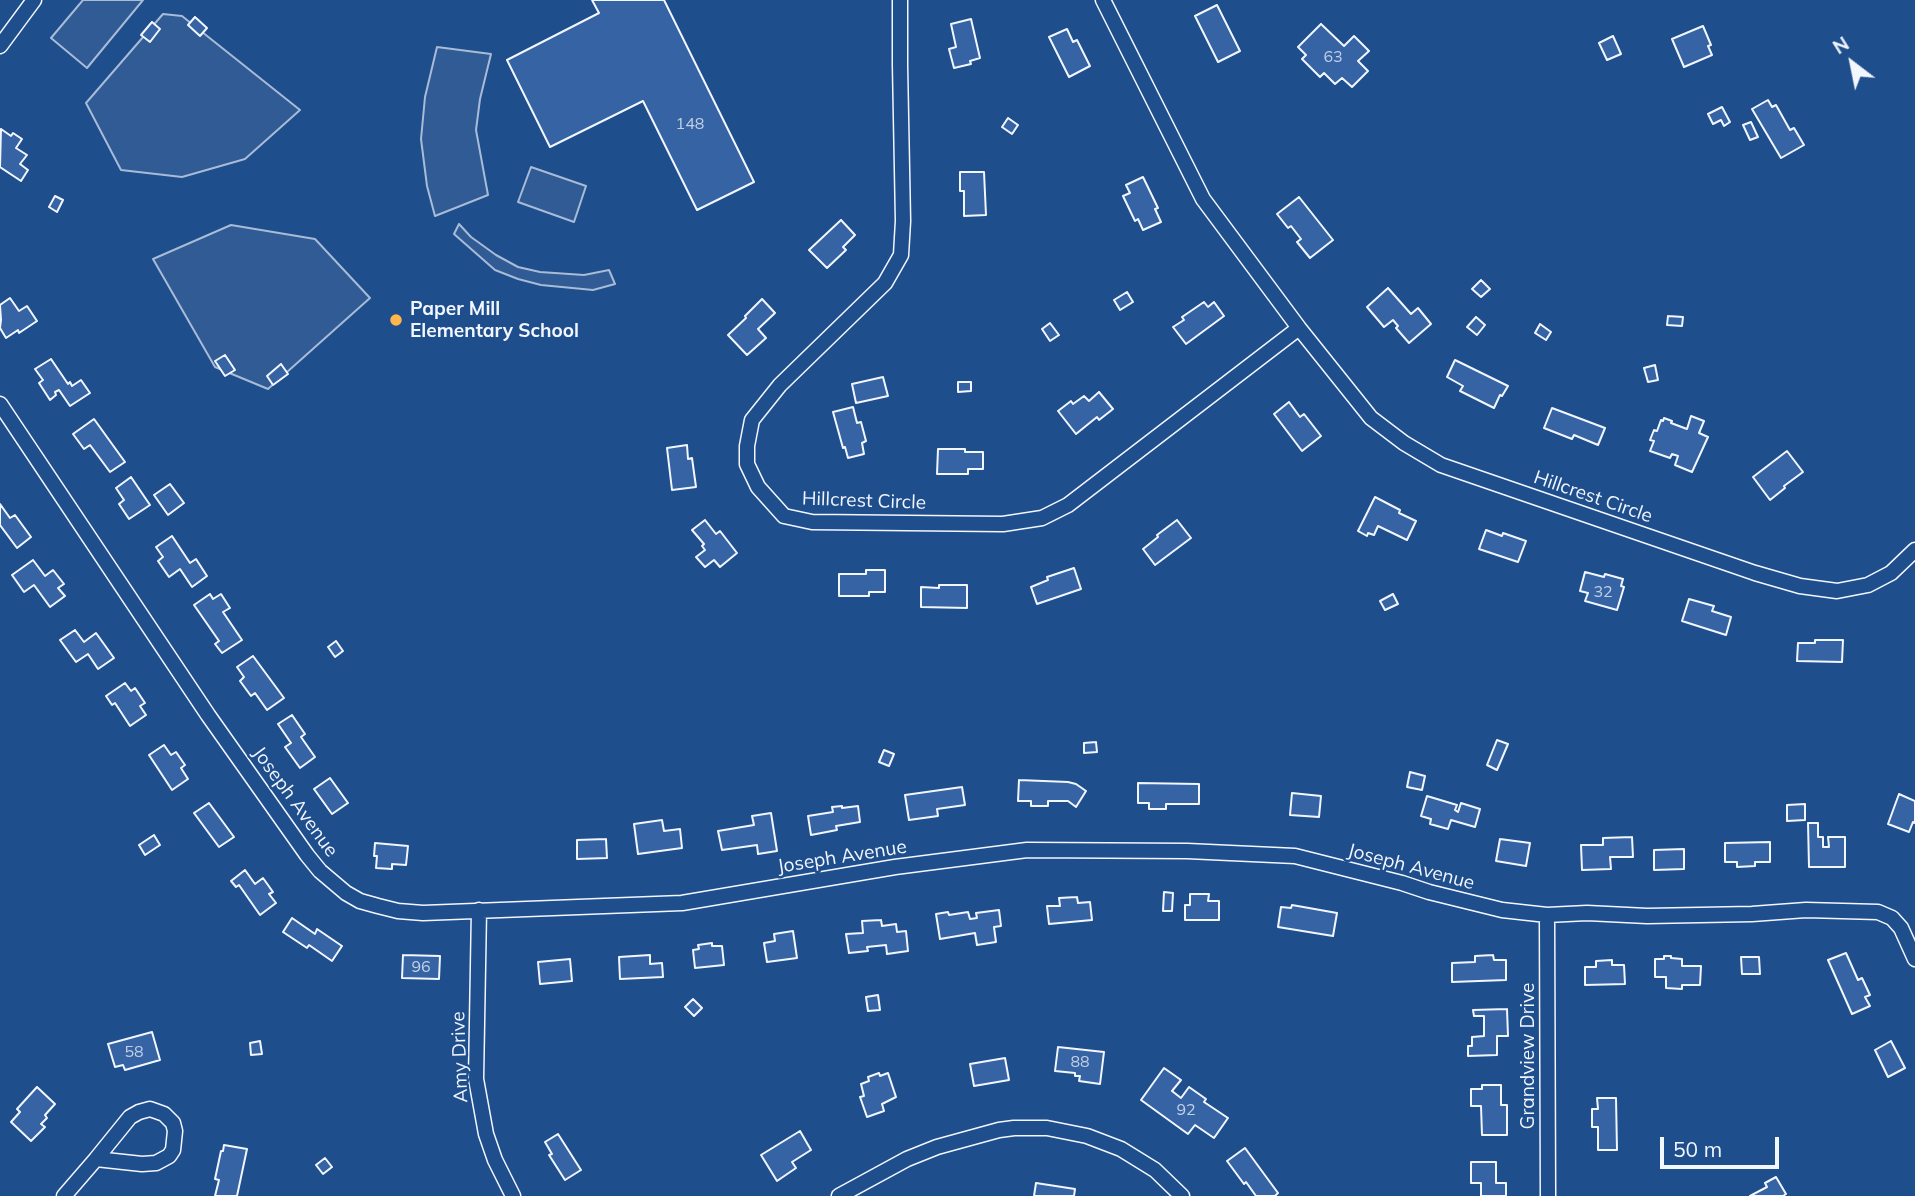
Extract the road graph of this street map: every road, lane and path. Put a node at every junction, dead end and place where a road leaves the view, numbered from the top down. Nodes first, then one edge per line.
1 (34, 0) edge
2 (900, 0) edge
3 (1103, 0) edge
4 (0, 46) edge
5 (1299, 328) junction
6 (0, 404) edge
7 (1915, 550) edge
8 (479, 911) junction
9 (1547, 915) junction
10 (1915, 959) edge
11 (96, 1159) junction
12 (64, 1196) edge
13 (513, 1196) edge
14 (839, 1196) edge
15 (1182, 1196) edge
16 (1548, 1196) edge

1 - 4 street
2 - 5 street, Hillcrest Circle
3 - 5 street, Hillcrest Circle
5 - 7 street, Hillcrest Circle
6 - 8 street, Joseph Avenue
8 - 9 street, Joseph Avenue
8 - 13 street, Amy Drive
9 - 10 street, Joseph Avenue
9 - 16 street, Grandview Drive
11 - 11 street
11 - 12 street
14 - 15 street

